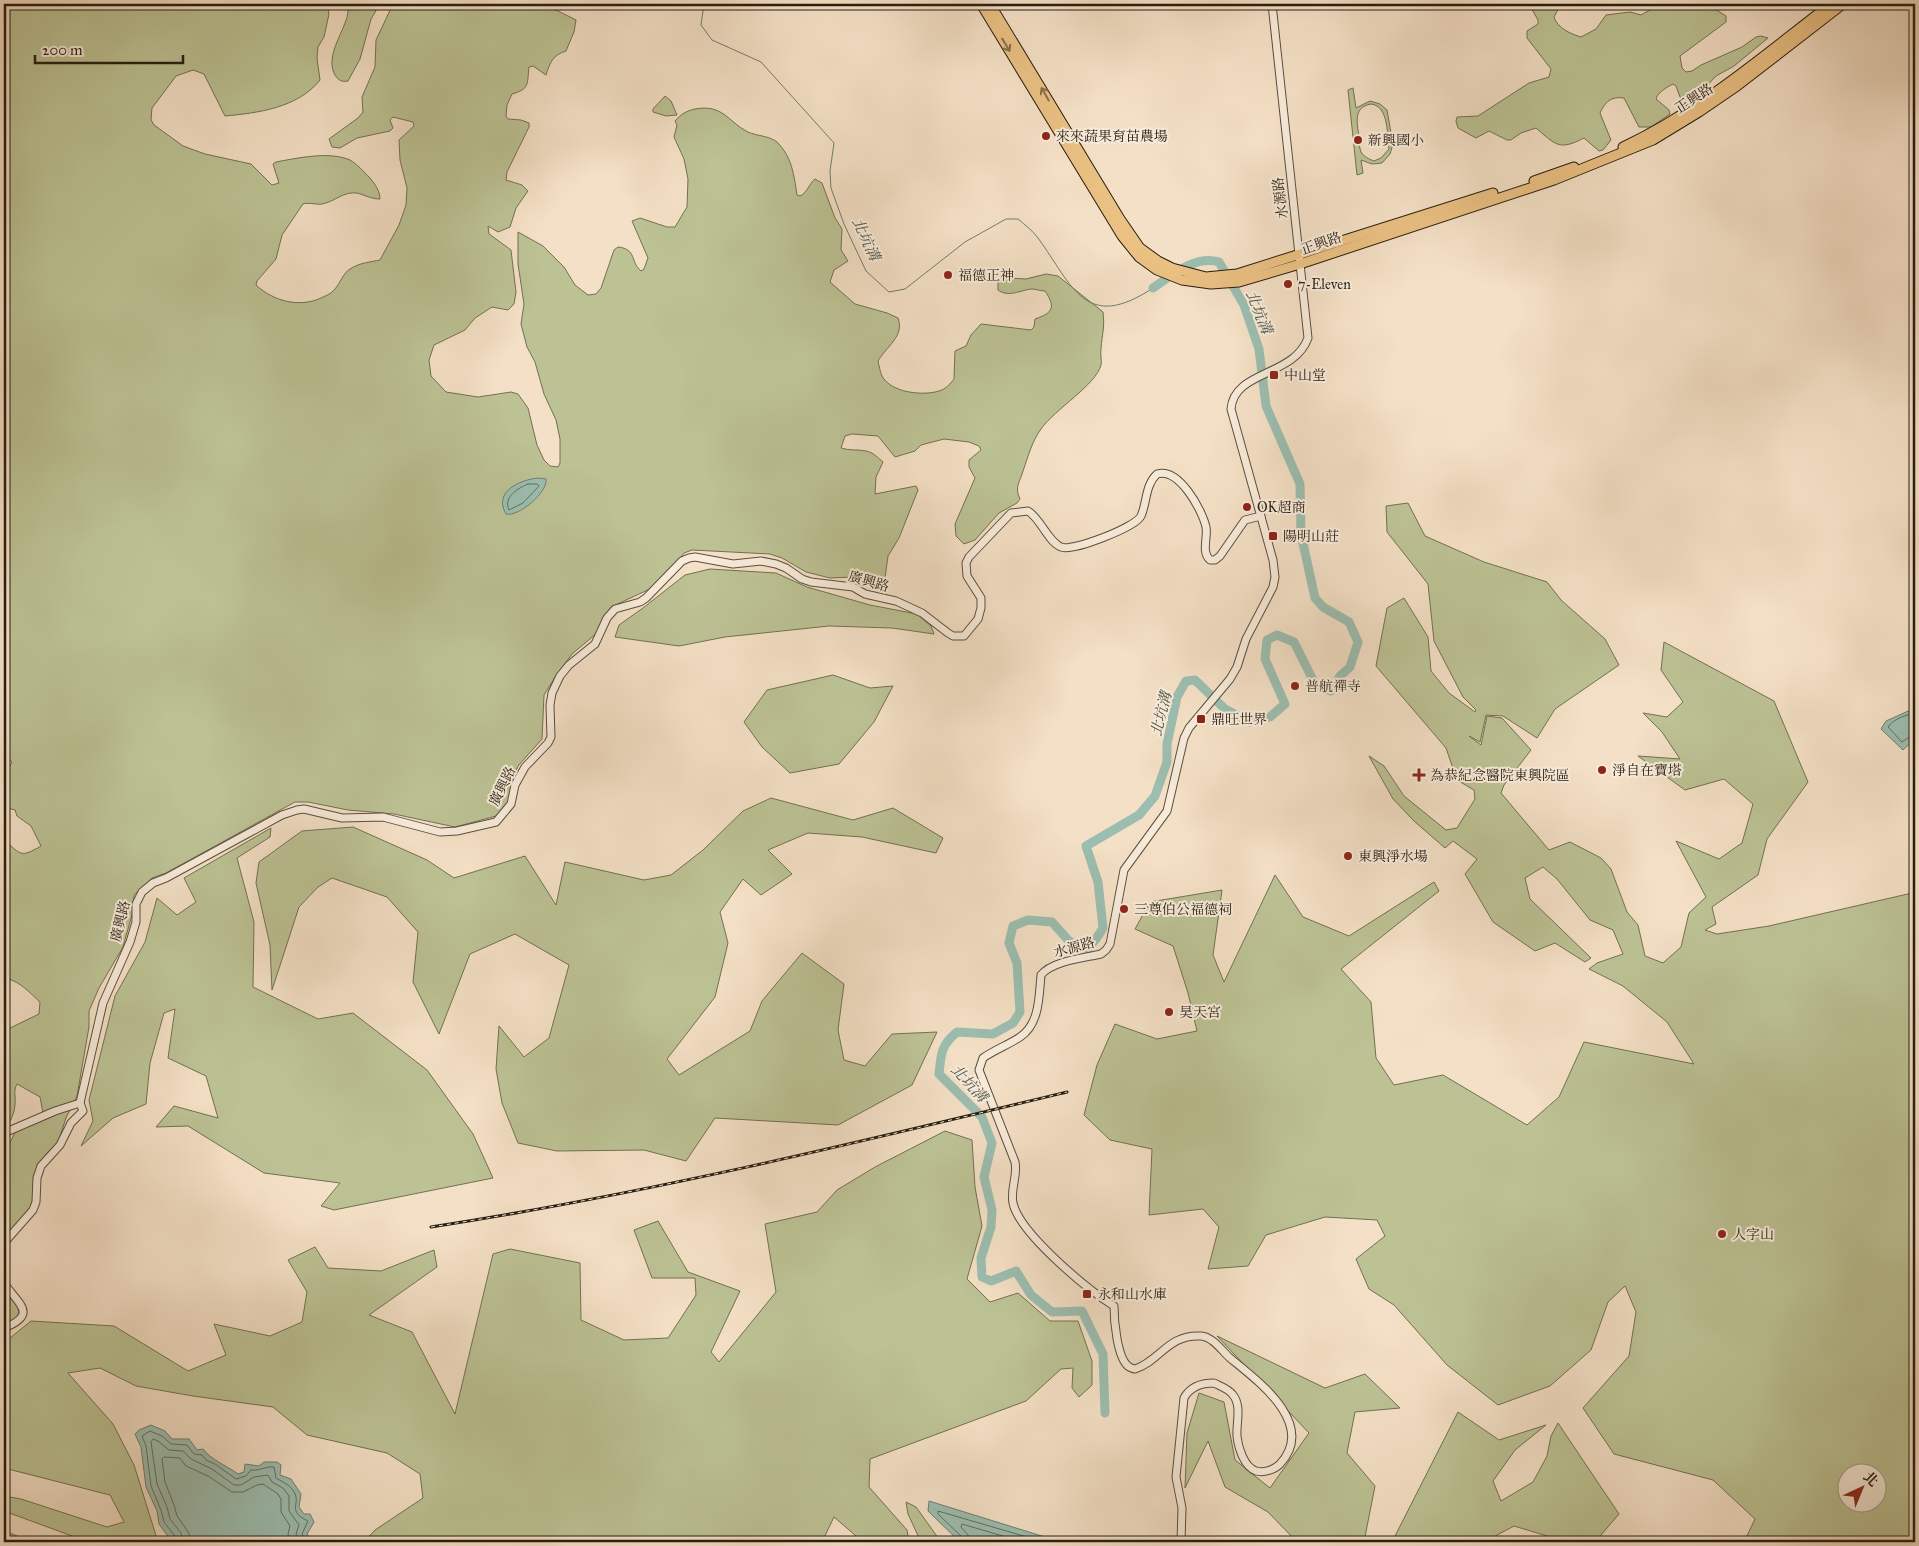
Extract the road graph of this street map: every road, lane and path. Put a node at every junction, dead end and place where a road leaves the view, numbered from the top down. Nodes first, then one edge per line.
1 (980, 4) edge
2 (990, 4) edge
3 (1272, 4) edge
4 (1831, 4) edge
5 (1843, 4) edge
6 (1771, 55) junction
7 (1299, 260) junction
8 (1223, 280) junction
9 (1261, 516) junction
10 (80, 1103) junction
11 (4, 1133) edge
12 (4, 1243) edge
13 (4, 1283) edge
14 (4, 1328) edge
15 (1181, 1542) edge

1 -> 8 main road, 正興路
8 -> 2 main road, 正興路
3 - 7 street, 水源路
4 - 6 main road
5 - 6 main road
6 - 7 main road, 正興路
7 - 8 main road, 正興路
7 - 9 street, 水源路
9 - 10 street, 廣興路
9 - 15 street, 水源路
10 - 11 street
10 - 12 street
13 - 14 street

